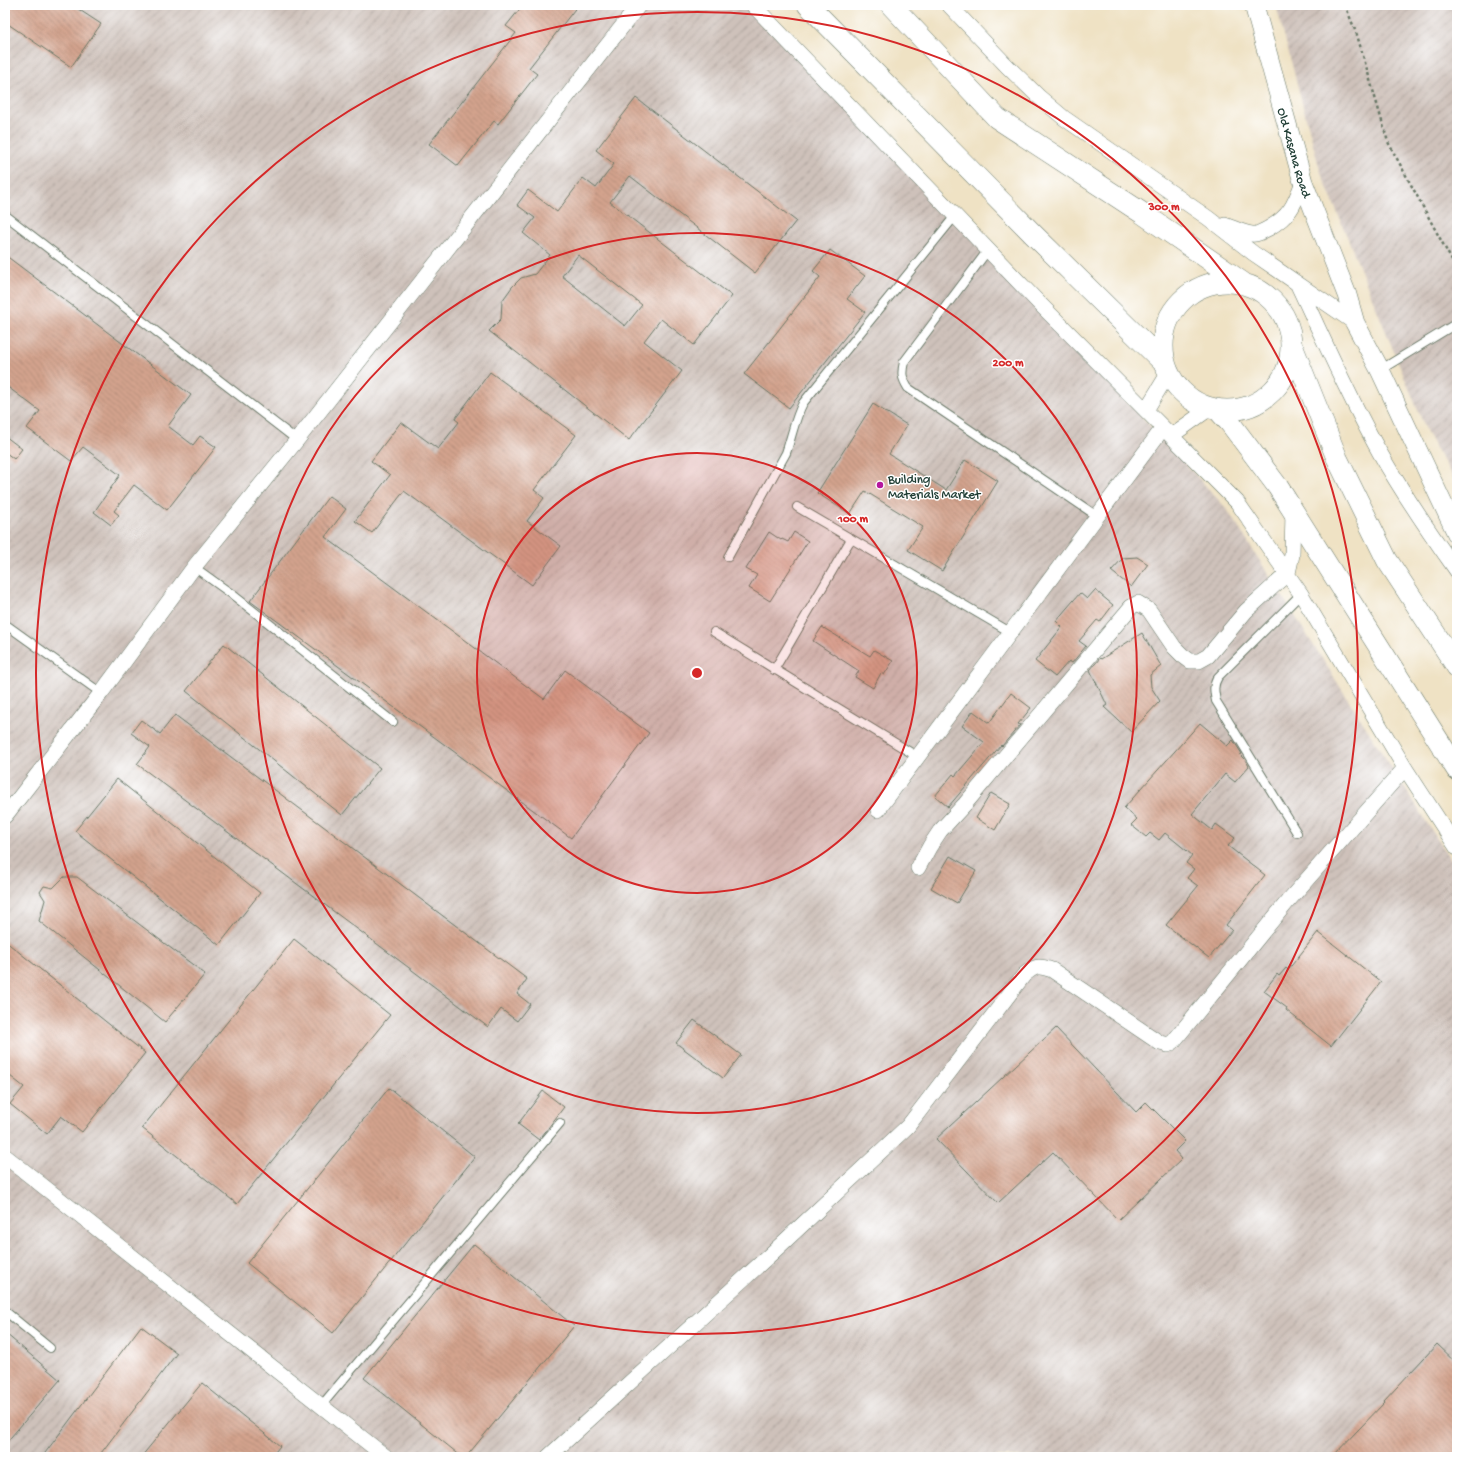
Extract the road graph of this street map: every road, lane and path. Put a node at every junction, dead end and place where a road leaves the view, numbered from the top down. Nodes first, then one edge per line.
1 (639, 5) edge
2 (754, 5) edge
3 (808, 5) edge
4 (891, 5) edge
5 (949, 5) edge
6 (1254, 5) edge
7 (1345, 5) edge
8 (1302, 182) junction
9 (5, 215) edge
10 (955, 216) junction
11 (1208, 218) junction
12 (988, 250) junction
13 (1457, 270) edge
14 (1244, 283) junction
15 (1297, 283) junction
16 (1355, 323) junction
17 (1457, 323) edge
18 (1293, 348) junction
19 (1166, 369) junction
20 (1380, 370) junction
21 (1214, 409) junction
22 (1146, 410) junction
23 (1167, 432) junction
24 (297, 440) junction
25 (797, 507) dead end
26 (1293, 512) junction
27 (1097, 516) junction
28 (1457, 534) edge
29 (851, 539) junction
30 (728, 557) dead end
31 (194, 567) junction
32 (1457, 571) edge
33 (1288, 573) junction
34 (1302, 594) junction
35 (5, 624) edge
36 (714, 632) dead end
37 (1010, 632) junction
38 (1457, 667) edge
39 (774, 670) junction
40 (101, 693) junction
41 (393, 722) dead end
42 (918, 757) junction
43 (1405, 768) junction
44 (1457, 770) edge
45 (878, 810) dead end
46 (5, 816) edge
47 (1297, 833) dead end
48 (1457, 848) edge
49 (918, 868) dead end
50 (560, 1123) dead end
51 (5, 1156) edge
52 (5, 1311) edge
53 (50, 1348) dead end
54 (321, 1406) junction
55 (386, 1457) edge
56 (548, 1457) edge

1 - 24 street
2 - 10 street
3 - 19 main road
4 - 14 main road
5 - 11 street
6 - 8 street, Old Kasana Road
7 - 13 path
8 - 11 street
8 - 16 street, Old Kasana Road
9 - 24 lane
10 - 12 street
10 - 30 lane
11 - 15 street
12 - 22 street
12 - 27 lane
14 - 18 main road
14 - 19 main road
15 - 16 street
15 - 32 street
16 - 20 street, Old Kasana Road
17 - 20 lane
18 - 21 main road
18 - 38 main road
19 - 21 main road
19 - 22 street
20 - 28 street, Old Kasana Road
21 - 23 street
21 - 26 main road
22 - 23 street
23 - 27 street
23 - 33 street
24 - 31 street
25 - 29 lane
26 - 33 street
26 - 44 main road
27 - 37 street
29 - 37 lane
29 - 39 lane
31 - 40 street
31 - 41 lane
33 - 34 street
33 - 49 street
34 - 43 street
34 - 47 lane
35 - 40 lane
36 - 39 lane
37 - 42 street
39 - 42 lane
40 - 46 street
42 - 45 street
43 - 48 street
43 - 56 street
50 - 54 lane
51 - 54 street
52 - 53 lane
54 - 55 street

